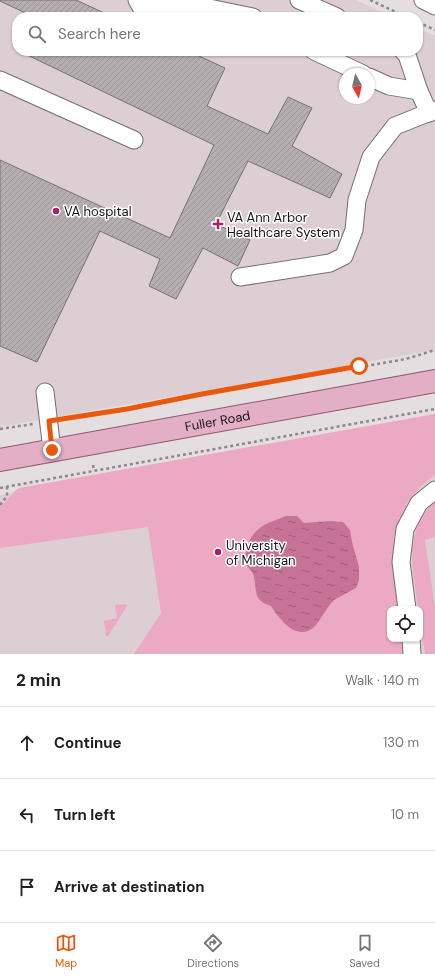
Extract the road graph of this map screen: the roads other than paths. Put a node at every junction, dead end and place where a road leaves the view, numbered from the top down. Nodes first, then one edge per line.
1 (137, 0) edge
2 (299, 0) edge
3 (423, 0) edge
4 (435, 6) edge
5 (228, 12) edge
6 (326, 12) edge
7 (325, 56) edge
8 (408, 56) edge
9 (350, 68) edge
10 (0, 80) edge
11 (375, 80) edge
12 (419, 91) junction
13 (432, 111) edge
14 (134, 140) dead end
15 (240, 277) dead end
16 (435, 381) edge
17 (45, 392) dead end
18 (52, 450) junction
19 (0, 460) edge
20 (435, 490) edge
21 (407, 606) edge
22 (411, 642) edge
23 (412, 654) edge

1 - 5 street
2 - 6 street
3 - 4 street
7 - 9 street
8 - 12 street
10 - 14 street
11 - 12 street
12 - 13 street
13 - 15 street
16 - 18 main road, Fuller Road
17 - 18 street
18 - 19 main road, Fuller Road
20 - 21 street
22 - 23 street

